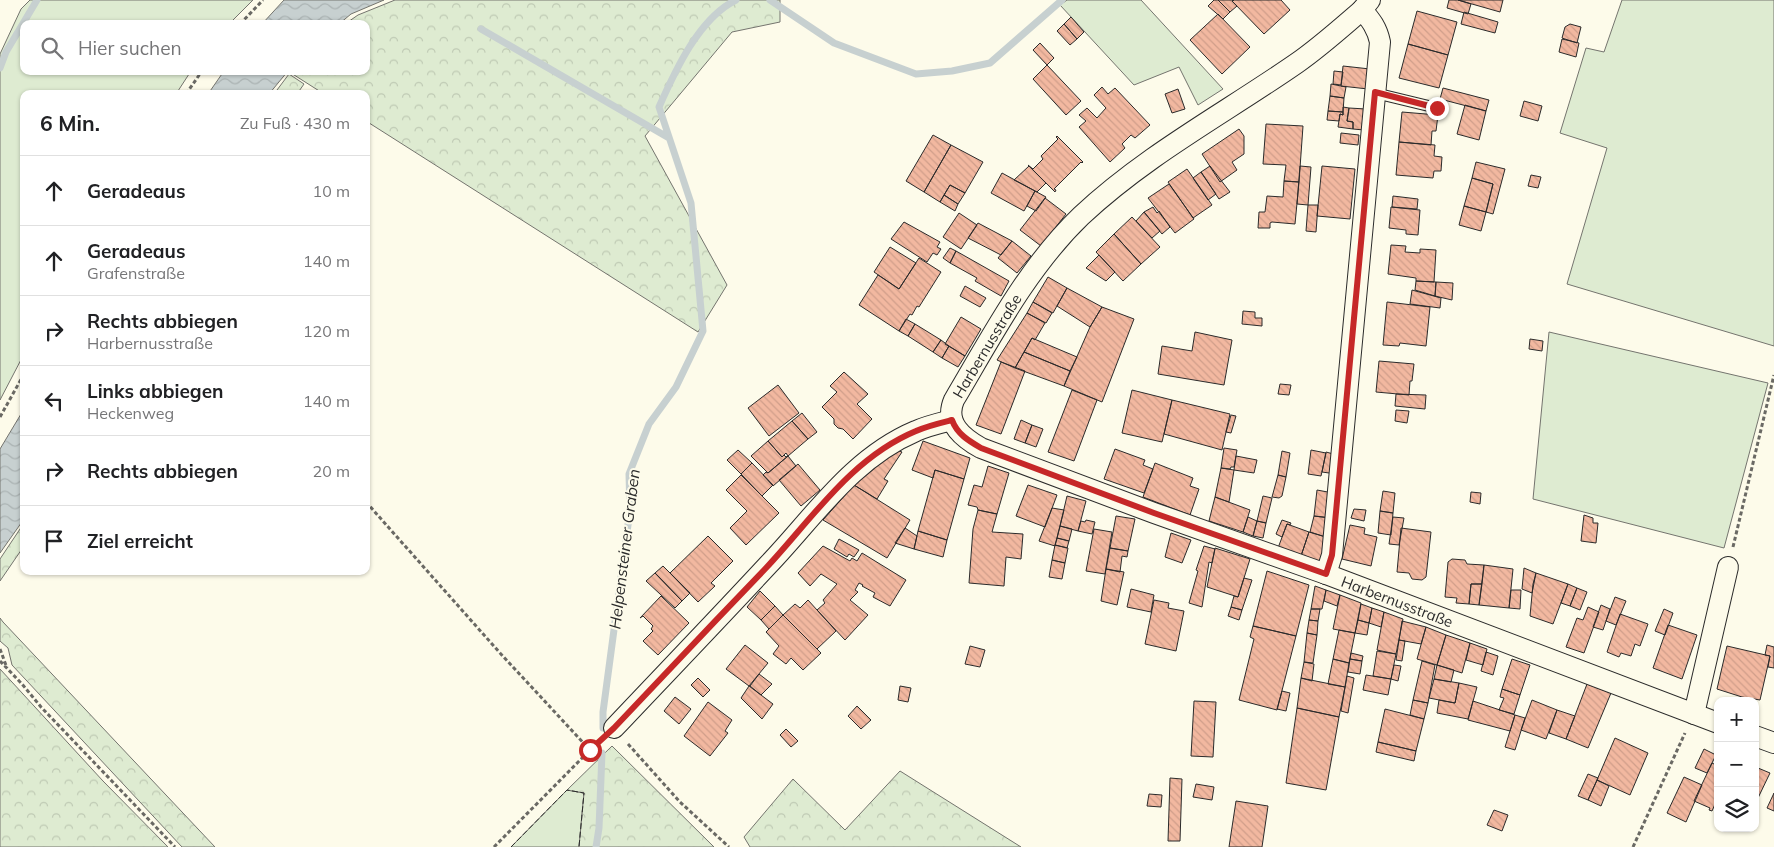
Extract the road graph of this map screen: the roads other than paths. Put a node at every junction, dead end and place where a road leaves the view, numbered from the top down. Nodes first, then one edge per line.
1 (1366, 5) edge
2 (1375, 92) junction
3 (1437, 108) dead end
4 (952, 420) junction
5 (1728, 567) road end
6 (1326, 574) junction
7 (1694, 714) junction
8 (1714, 722) edge
9 (614, 728) road end
10 (1759, 737) edge
11 (1774, 743) edge

1 - 2 street
1 - 4 street, Harbernusstraße
2 - 3 lane
2 - 6 street
4 - 6 street, Harbernusstraße
4 - 9 street
5 - 7 street
6 - 7 street, Harbernusstraße
7 - 8 street, Harbernusstraße
10 - 11 street

